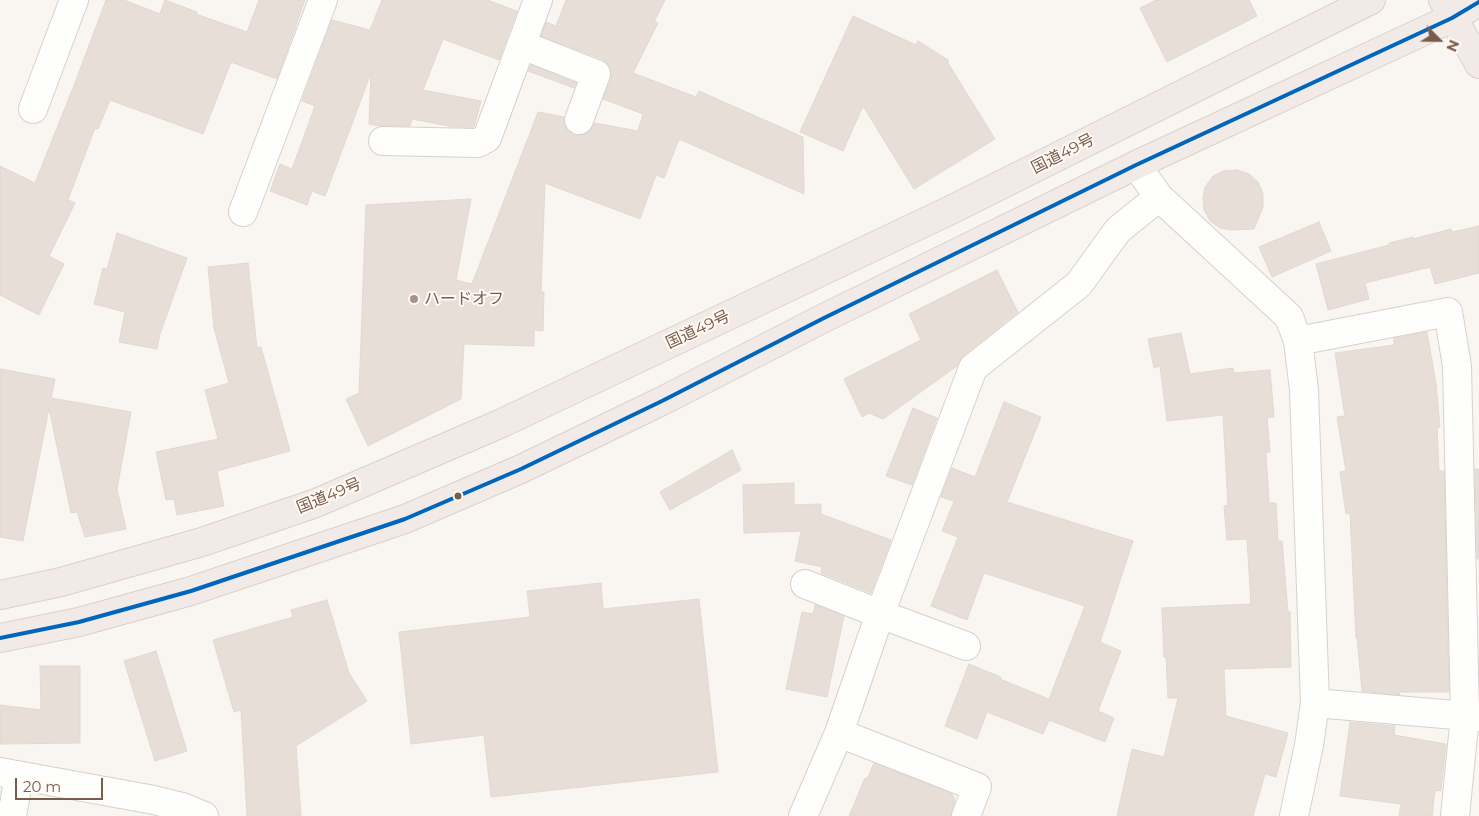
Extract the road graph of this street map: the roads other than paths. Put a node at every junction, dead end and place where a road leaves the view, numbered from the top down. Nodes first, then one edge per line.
1 (74, 0) edge
2 (323, 0) edge
3 (538, 0) edge
4 (1371, 0) edge
5 (1479, 2) edge
6 (1448, 9) edge
7 (522, 45) junction
8 (1479, 64) edge
9 (33, 109) dead end
10 (579, 120) dead end
11 (383, 141) dead end
12 (1136, 166) junction
13 (1159, 197) junction
14 (243, 212) dead end
15 (1298, 342) junction
16 (805, 584) dead end
17 (0, 595) edge
18 (880, 614) junction
19 (0, 638) edge
20 (966, 646) dead end
21 (1315, 703) junction
22 (1472, 716) edge
23 (839, 733) junction
24 (9, 774) edge
25 (12, 816) edge
26 (204, 816) edge
27 (803, 816) edge
28 (966, 816) edge
29 (1294, 816) edge
30 (1455, 816) edge

1 - 9 street
2 - 14 street
3 - 7 street
4 - 17 highway, 国道49号
5 - 6 highway
6 - 8 highway
6 - 12 highway
7 - 10 street
7 - 11 street
12 - 13 street
12 - 19 highway
13 - 15 street
13 - 18 street
15 - 21 street
15 - 22 street
16 - 18 street
18 - 20 street
18 - 23 street
21 - 22 street
21 - 29 street
22 - 30 street
23 - 27 street
23 - 28 street
24 - 25 street
24 - 26 street

